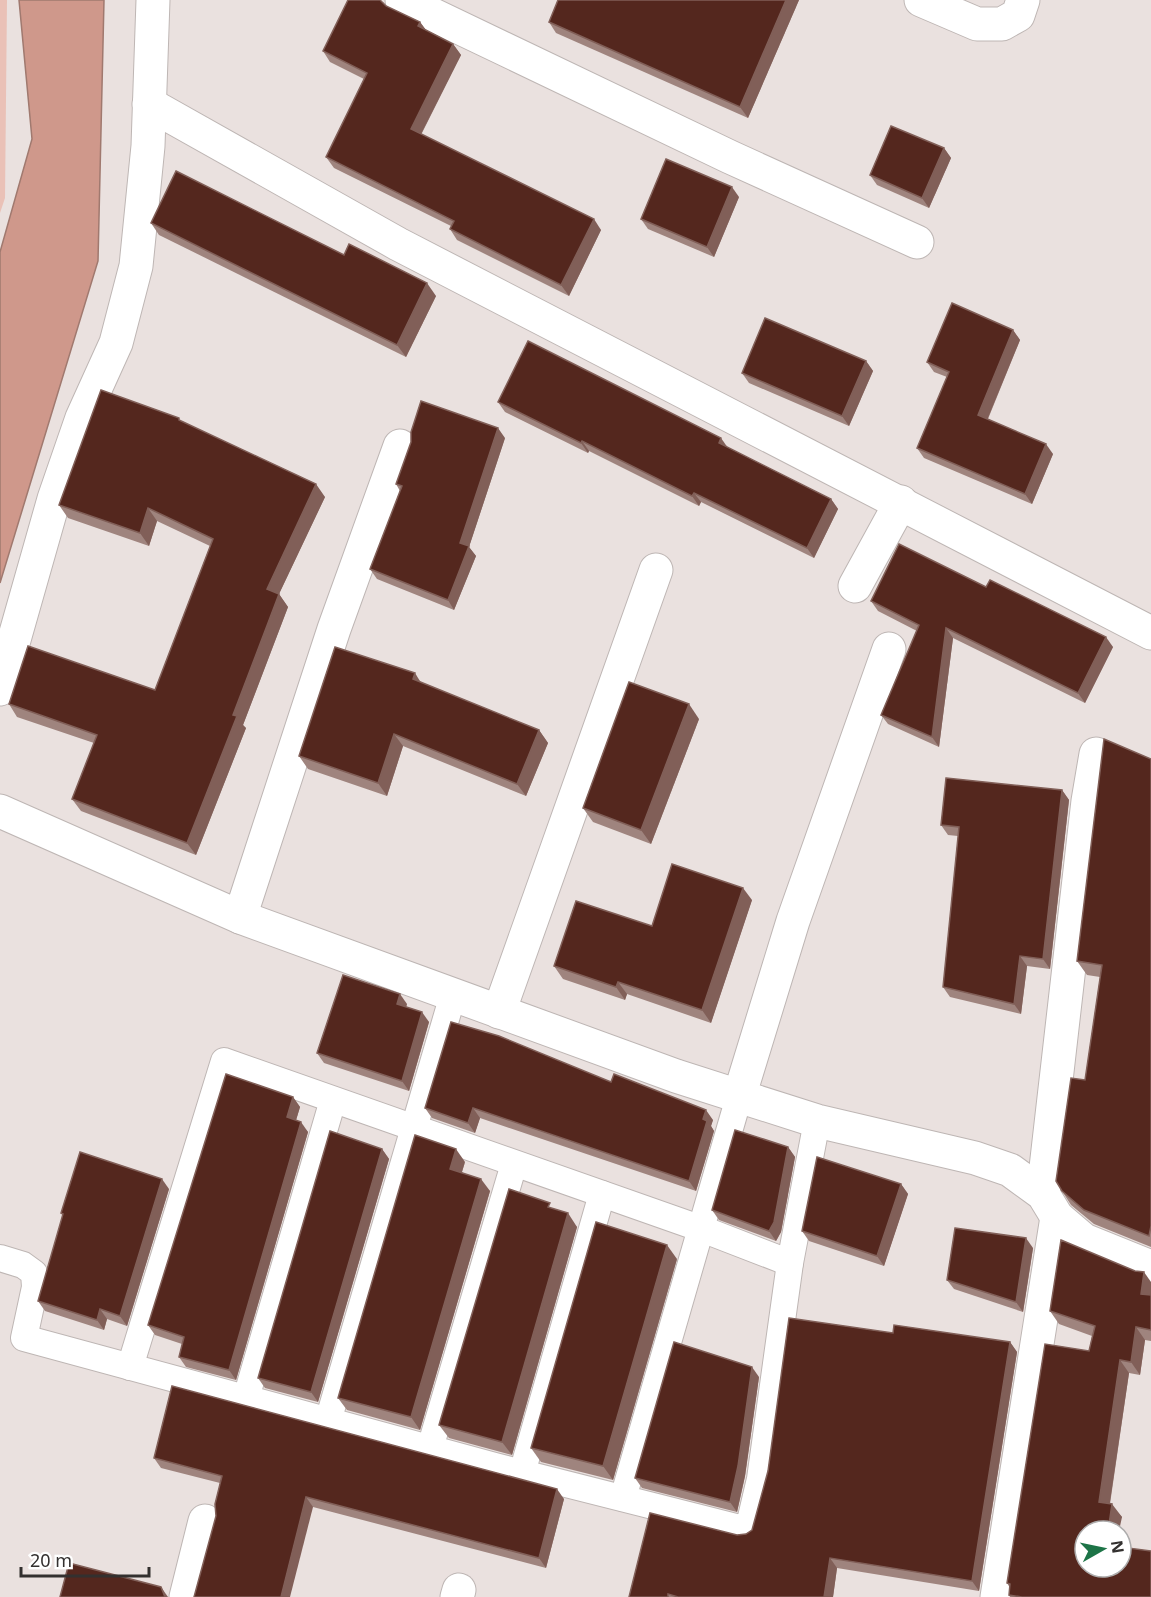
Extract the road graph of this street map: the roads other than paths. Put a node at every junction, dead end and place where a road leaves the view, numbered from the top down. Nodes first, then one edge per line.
1 (153, 0) edge
2 (402, 0) edge
3 (921, 0) edge
4 (1023, 0) edge
5 (149, 104) junction
6 (917, 242) dead end
7 (400, 446) dead end
8 (901, 502) junction
9 (656, 570) dead end
10 (855, 586) dead end
11 (1151, 633) edge
12 (889, 648) dead end
13 (0, 689) edge
14 (1096, 754) dead end
15 (0, 811) edge
16 (240, 917) junction
17 (453, 995) junction
18 (499, 1012) junction
19 (739, 1097) junction
20 (333, 1100) junction
21 (817, 1121) junction
22 (413, 1128) junction
23 (514, 1164) junction
24 (602, 1194) junction
25 (1050, 1206) junction
26 (702, 1229) junction
27 (0, 1258) edge
28 (790, 1263) junction
29 (1151, 1267) edge
30 (130, 1367) junction
31 (246, 1398) junction
32 (328, 1421) junction
33 (430, 1448) junction
34 (522, 1473) junction
35 (623, 1498) junction
36 (205, 1521) dead end
37 (186, 1597) edge
38 (997, 1597) edge

1 - 5 street
2 - 6 street
3 - 4 street
5 - 8 street
5 - 13 street
7 - 16 street
8 - 10 street
8 - 11 street
9 - 18 street
12 - 19 street
14 - 25 street
15 - 16 street
16 - 17 street
17 - 18 street
17 - 22 lane
18 - 19 street
19 - 21 street
19 - 26 lane
20 - 22 lane
20 - 30 lane
20 - 31 lane
21 - 25 street
21 - 28 lane
22 - 23 lane
22 - 32 lane
23 - 24 lane
23 - 33 lane
24 - 26 lane
24 - 34 lane
25 - 29 street
25 - 38 street
26 - 28 lane
26 - 35 lane
27 - 30 lane
28 - 35 lane
30 - 31 lane
31 - 32 lane
32 - 33 lane
33 - 34 lane
34 - 35 lane
36 - 37 street

